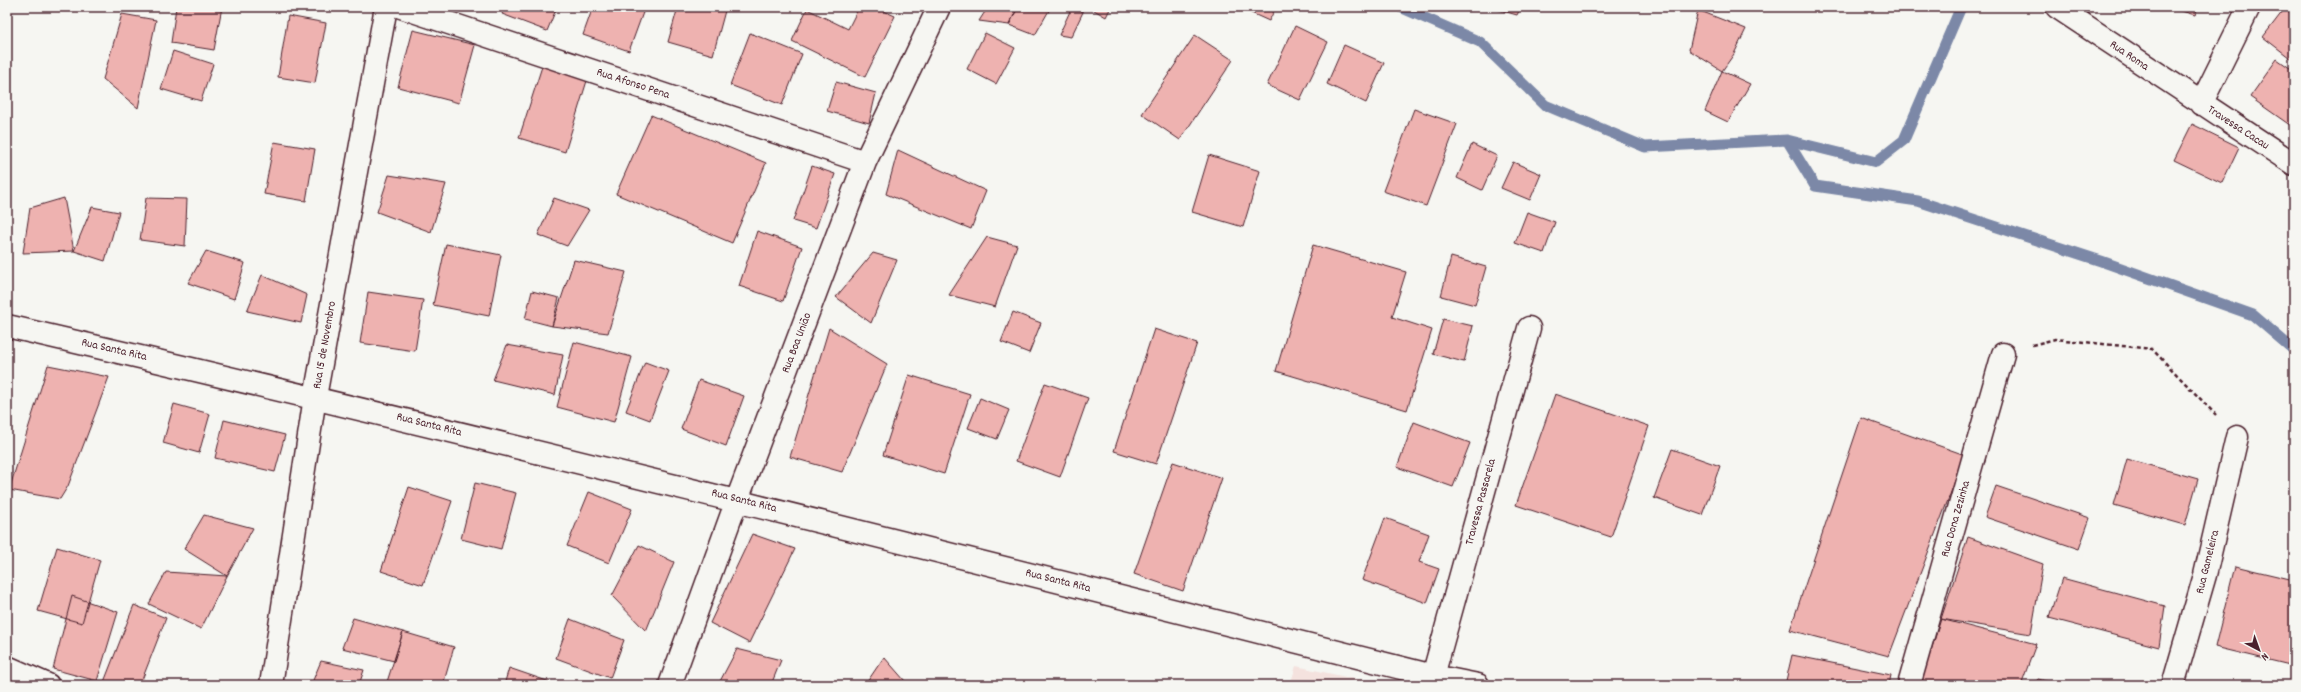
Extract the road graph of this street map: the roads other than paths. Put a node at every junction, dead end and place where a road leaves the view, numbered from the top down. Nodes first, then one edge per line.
1 (386, 7) edge
2 (401, 7) edge
3 (939, 7) edge
4 (2057, 7) edge
5 (2249, 7) edge
6 (2202, 104) junction
7 (866, 162) junction
8 (2294, 164) edge
9 (7, 326) edge
10 (1529, 328) dead end
11 (2003, 354) road end
12 (315, 397) junction
13 (2237, 437) road end
14 (737, 500) junction
15 (7, 668) edge
16 (1433, 676) junction
17 (48, 685) edge
18 (271, 685) edge
19 (670, 685) edge
20 (1478, 685) edge
21 (1909, 685) edge
22 (2173, 685) edge

1 - 12 street, Rua 15 de Novembro
2 - 7 street, Rua Afonso Pena
3 - 7 street, Rua Boa União
4 - 6 street, Rua Roma
5 - 6 street
6 - 8 street, Travessa Cacau
7 - 14 street, Rua Boa União
9 - 12 street, Rua Santa Rita
10 - 16 street, Travessa Passarela
11 - 21 street, Rua Dona Zezinha
12 - 14 street, Rua Santa Rita
12 - 18 street, Rua 15 de Novembro
13 - 22 street, Rua Gameleira
14 - 16 street, Rua Santa Rita
14 - 19 street, Rua Boa União
15 - 17 street
16 - 20 street, Rua Santa Rita

